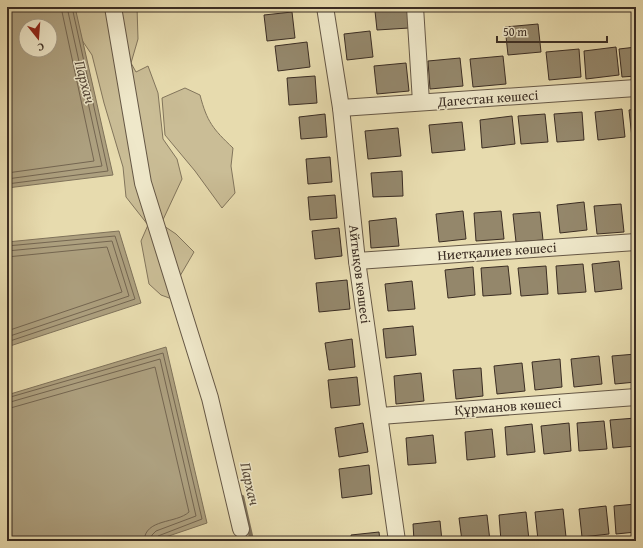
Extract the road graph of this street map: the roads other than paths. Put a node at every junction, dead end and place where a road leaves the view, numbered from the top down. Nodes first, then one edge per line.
1 (113, 7) edge
2 (325, 7) edge
3 (415, 7) edge
4 (636, 88) edge
5 (422, 102) junction
6 (341, 108) junction
7 (636, 242) edge
8 (357, 261) junction
9 (636, 396) edge
10 (380, 416) junction
11 (241, 529) dead end
12 (397, 541) edge

1 - 11 street
2 - 6 street, Айтықов көшесі
3 - 5 street
4 - 5 street, Дагестан көшесі
5 - 6 street, Дагестан көшесі
6 - 8 street, Айтықов көшесі
7 - 8 street, Ниетқалиев көшесі
8 - 10 street, Айтықов көшесі
9 - 10 street, Құрманов көшесі
10 - 12 street, Айтықов көшесі

